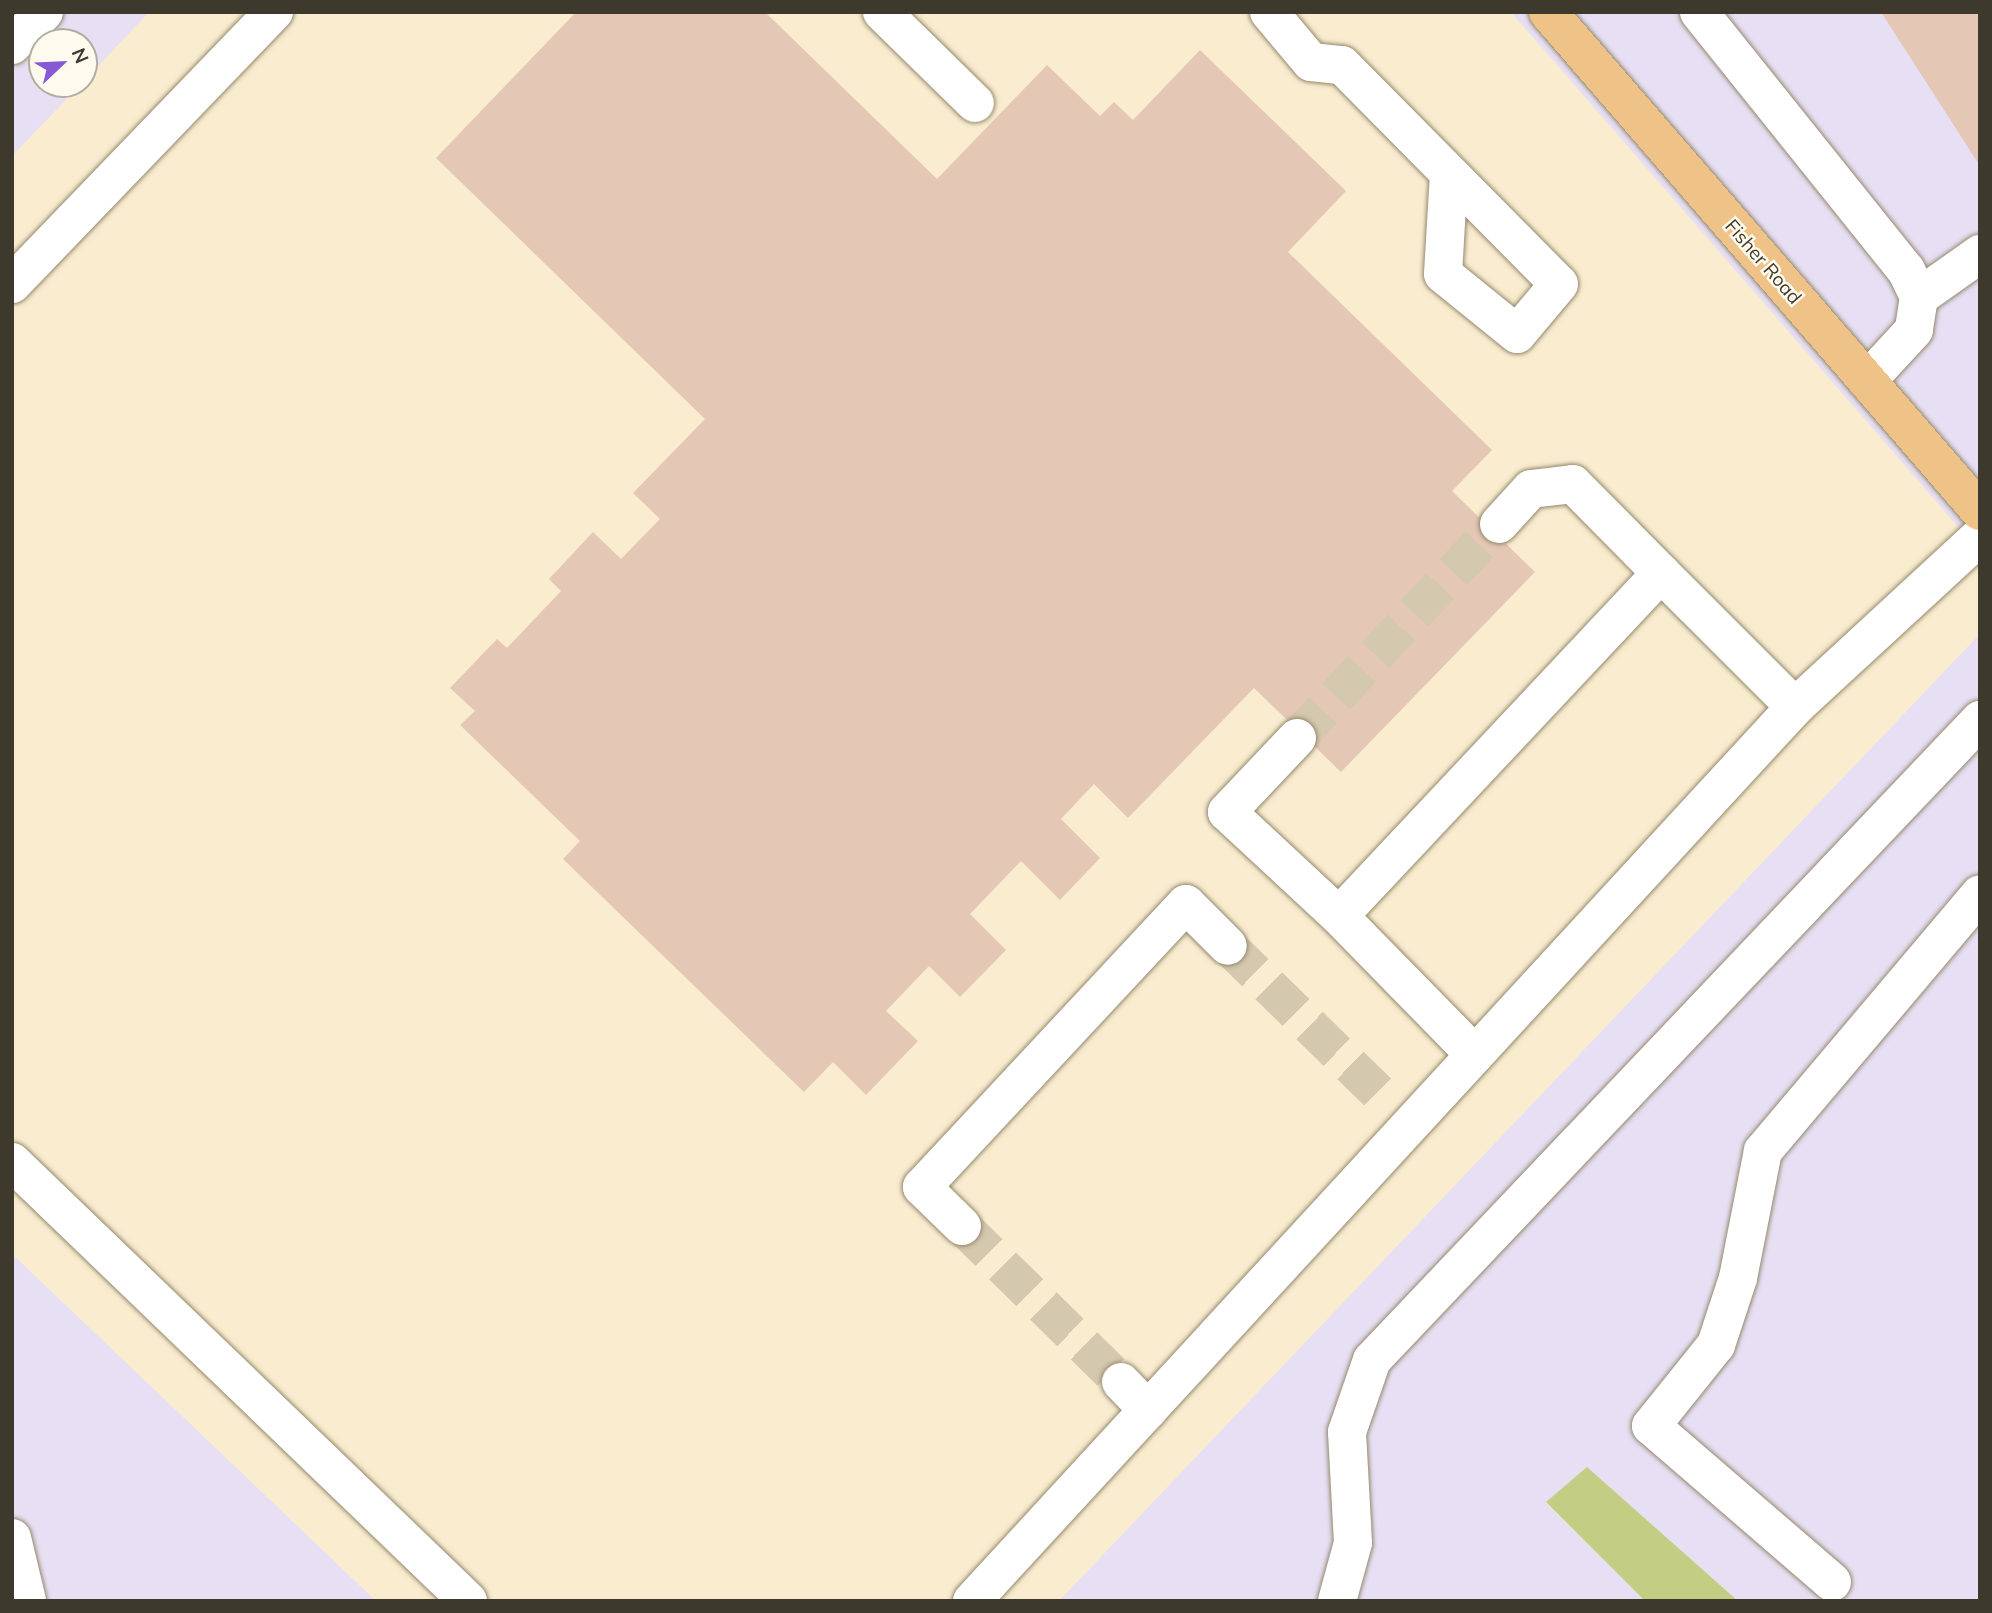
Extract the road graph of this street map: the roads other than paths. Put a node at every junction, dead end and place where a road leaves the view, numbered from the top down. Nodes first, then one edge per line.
1 (44, 12) edge
2 (274, 12) edge
3 (882, 12) edge
4 (1269, 12) edge
5 (1548, 12) edge
6 (1699, 12) edge
7 (12, 45) edge
8 (975, 103) dead end
9 (1450, 174) dead end
10 (1980, 254) edge
11 (12, 284) edge
12 (1919, 297) junction
13 (1867, 381) junction
14 (1980, 511) edge
15 (1499, 524) tunnel mouth
16 (1980, 536) edge
17 (1661, 573) junction
18 (1795, 707) junction
19 (1980, 720) edge
20 (1297, 738) tunnel mouth
21 (1980, 894) edge
22 (1339, 916) junction
23 (1228, 946) tunnel mouth
24 (1475, 1055) junction
25 (12, 1162) edge
26 (962, 1226) tunnel mouth
27 (1121, 1382) tunnel mouth
28 (1148, 1410) junction
29 (12, 1538) edge
30 (1832, 1582) dead end
31 (27, 1601) edge
32 (468, 1601) edge
33 (972, 1601) edge
34 (1337, 1601) edge

1 - 7 lane
2 - 11 lane
3 - 8 lane
4 - 9 lane
5 - 13 main road, Fisher Road
6 - 12 lane
10 - 12 lane
12 - 13 lane
13 - 14 main road, Fisher Road
15 - 17 lane
16 - 18 lane
17 - 18 lane
17 - 22 lane
18 - 24 lane
19 - 34 lane
20 - 22 lane
21 - 30 lane
22 - 24 lane
23 - 26 lane
24 - 28 lane
25 - 32 lane
27 - 28 lane
28 - 33 lane
29 - 31 lane

